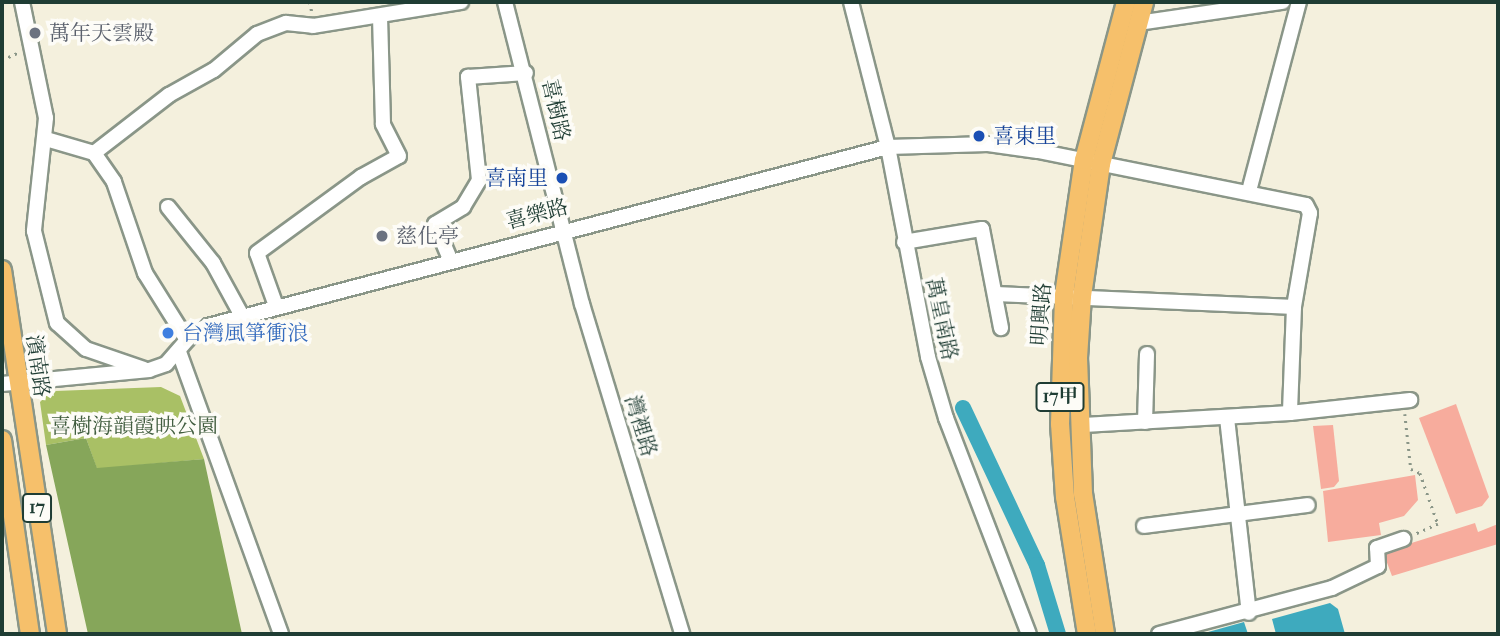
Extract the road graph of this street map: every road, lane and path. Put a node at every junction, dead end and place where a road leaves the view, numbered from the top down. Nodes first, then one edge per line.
1 (22, 2) edge
2 (461, 2) edge
3 (507, 2) edge
4 (851, 2) edge
5 (1126, 2) edge
6 (1144, 2) edge
7 (1282, 2) edge
8 (1299, 2) edge
9 (380, 16) junction
10 (1138, 23) junction
11 (30, 48) junction
12 (2, 60) edge
13 (526, 73) junction
14 (46, 139) junction
15 (888, 147) junction
16 (94, 153) junction
17 (1092, 162) junction
18 (1249, 191) junction
19 (168, 207) dead end
20 (563, 229) junction
21 (904, 242) junction
22 (450, 259) junction
23 (2, 270) edge
24 (997, 293) junction
25 (1073, 296) junction
26 (276, 306) junction
27 (1294, 307) junction
28 (242, 316) junction
29 (1000, 328) dead end
30 (183, 346) junction
31 (1147, 354) dead end
32 (149, 370) junction
33 (9, 383) edge
34 (1407, 400) joint
35 (1290, 413) junction
36 (1227, 418) junction
37 (1145, 422) junction
38 (1079, 425) junction
39 (2, 440) edge
40 (1308, 505) dead end
41 (1239, 515) junction
42 (1143, 526) dead end
43 (1403, 539) joint
44 (53, 605) junction
45 (1249, 613) junction
46 (30, 634) edge
47 (57, 634) edge
48 (66, 634) edge
49 (281, 634) edge
50 (682, 634) edge
51 (1029, 634) edge
52 (1087, 634) edge
53 (1105, 634) edge
54 (1159, 634) edge

1 - 11 street
2 - 9 street
3 - 13 street, 喜樹路
4 - 15 street, 萬皇南路
5 - 17 main road, 明興路 / 17甲
6 - 10 main road, 明興路 / 17甲
7 - 10 street
8 - 18 street
9 - 16 street
9 - 26 street
10 - 17 main road, 明興路 / 17甲
11 - 12 path
11 - 14 street
13 - 20 street, 喜樹路
13 - 22 street
14 - 16 street
14 - 32 street
15 - 17 street, 喜樂路
15 - 20 street, 喜樂路
15 - 21 street, 萬皇南路
16 - 30 street
17 - 18 street, 喜樂路
17 - 25 main road, 明興路 / 17甲
18 - 27 street, 喜樂路
19 - 28 street
20 - 22 street, 喜樂路
20 - 50 street, 灣裡路
21 - 24 street
21 - 51 street, 萬皇南路
22 - 26 street, 喜樂路
23 - 33 main road, 濱南路 / 17
24 - 25 street
24 - 29 street
25 - 27 street
25 - 38 main road, 明興路 / 17甲
25 - 52 main road, 明興路 / 17甲
26 - 28 street, 喜樂路
27 - 35 street
28 - 30 street, 喜樂路
30 - 32 street, 喜樂路
30 - 49 street
31 - 37 street
32 - 33 street, 喜樂路
33 - 44 main road, 濱南路 / 17
34 - 35 street
34 - 43 path
35 - 36 street
36 - 37 street
36 - 41 street
37 - 38 street
38 - 53 main road, 明興路 / 17甲
39 - 46 main road, 17
40 - 41 street
41 - 42 street
41 - 45 street
43 - 45 street
44 - 47 main road, 濱南路 / 17
44 - 48 street
45 - 54 street

